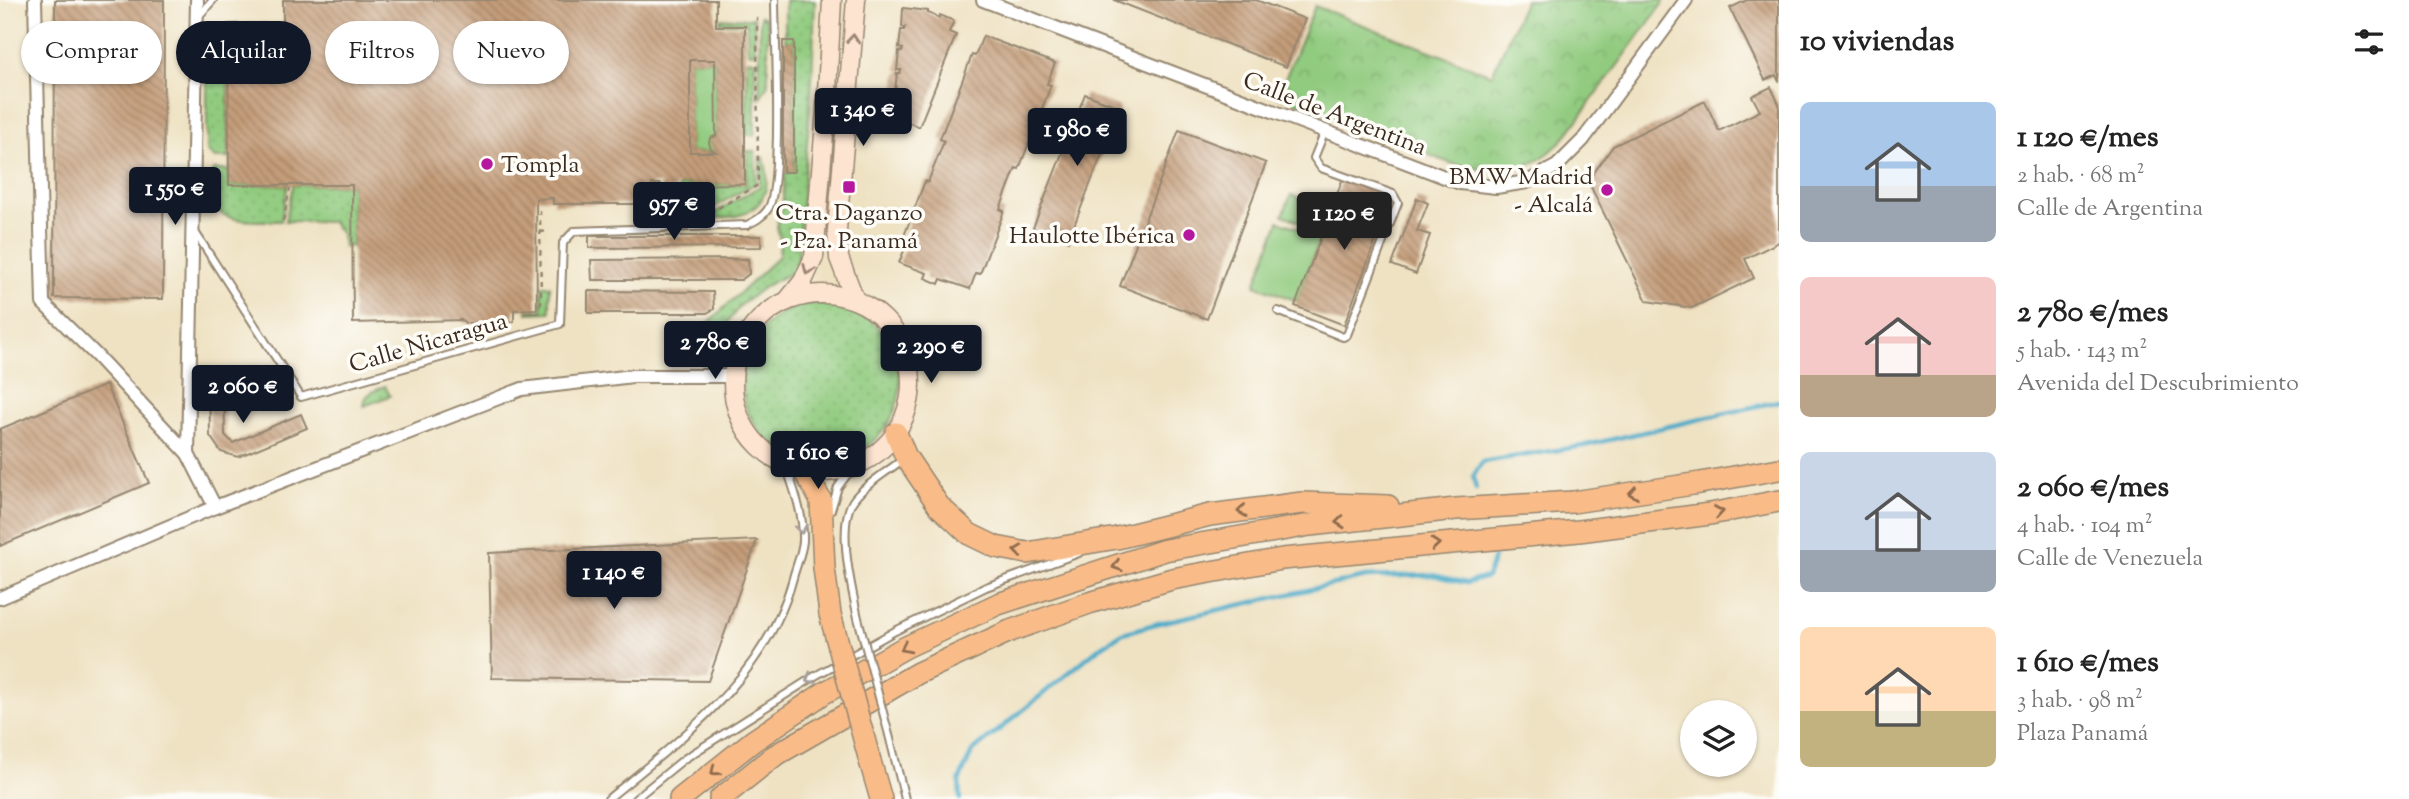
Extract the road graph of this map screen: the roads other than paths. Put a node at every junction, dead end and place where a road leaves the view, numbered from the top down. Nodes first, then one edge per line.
1 (35, 0) edge
2 (197, 0) edge
3 (213, 0) edge
4 (775, 0) edge
5 (832, 0) edge
6 (983, 0) edge
7 (1686, 0) edge
8 (858, 2) edge
9 (196, 18) junction
10 (1325, 131) junction
11 (192, 228) junction
12 (855, 300) junction
13 (787, 301) junction
14 (1278, 311) dead end
15 (734, 376) junction
16 (896, 433) junction
17 (188, 454) junction
18 (906, 457) junction
19 (794, 467) junction
20 (853, 467) junction
21 (1779, 469) edge
22 (1779, 501) edge
23 (215, 507) junction
24 (1456, 509) junction
25 (831, 518) dead end
26 (1117, 538) junction
27 (832, 570) dead end
28 (0, 598) edge
29 (837, 617) junction
30 (849, 652) dead end
31 (857, 679) dead end
32 (861, 692) dead end
33 (869, 719) dead end
34 (836, 722) junction
35 (608, 799) edge
36 (635, 799) edge
37 (680, 799) edge
38 (720, 799) edge
39 (741, 799) edge
40 (881, 799) edge
41 (905, 799) edge

1 - 17 street
2 - 9 street
3 - 9 lane
4 - 11 lane, Calle Nicaragua
5 -> 13 main road
6 - 10 street, Calle de Argentina
7 - 10 street, Calle de Argentina
12 -> 8 main road
9 - 11 street
10 - 14 lane
11 - 17 street
12 - 13 main road
12 - 16 main road
13 - 15 main road
15 - 19 main road
15 - 23 street
16 - 18 highway
16 - 20 main road
17 - 23 street
26 -> 18 highway
18 - 41 lane, bridge
19 - 20 main road
19 - 29 highway
19 -> 35 lane
20 - 25 lane
21 -> 24 highway
34 -> 22 highway
23 - 28 street
24 -> 26 highway
24 -> 37 highway
26 -> 36 lane
27 - 29 lane
29 - 40 highway, bridge
30 - 31 lane
32 - 33 lane
34 - 38 highway
34 - 39 highway

